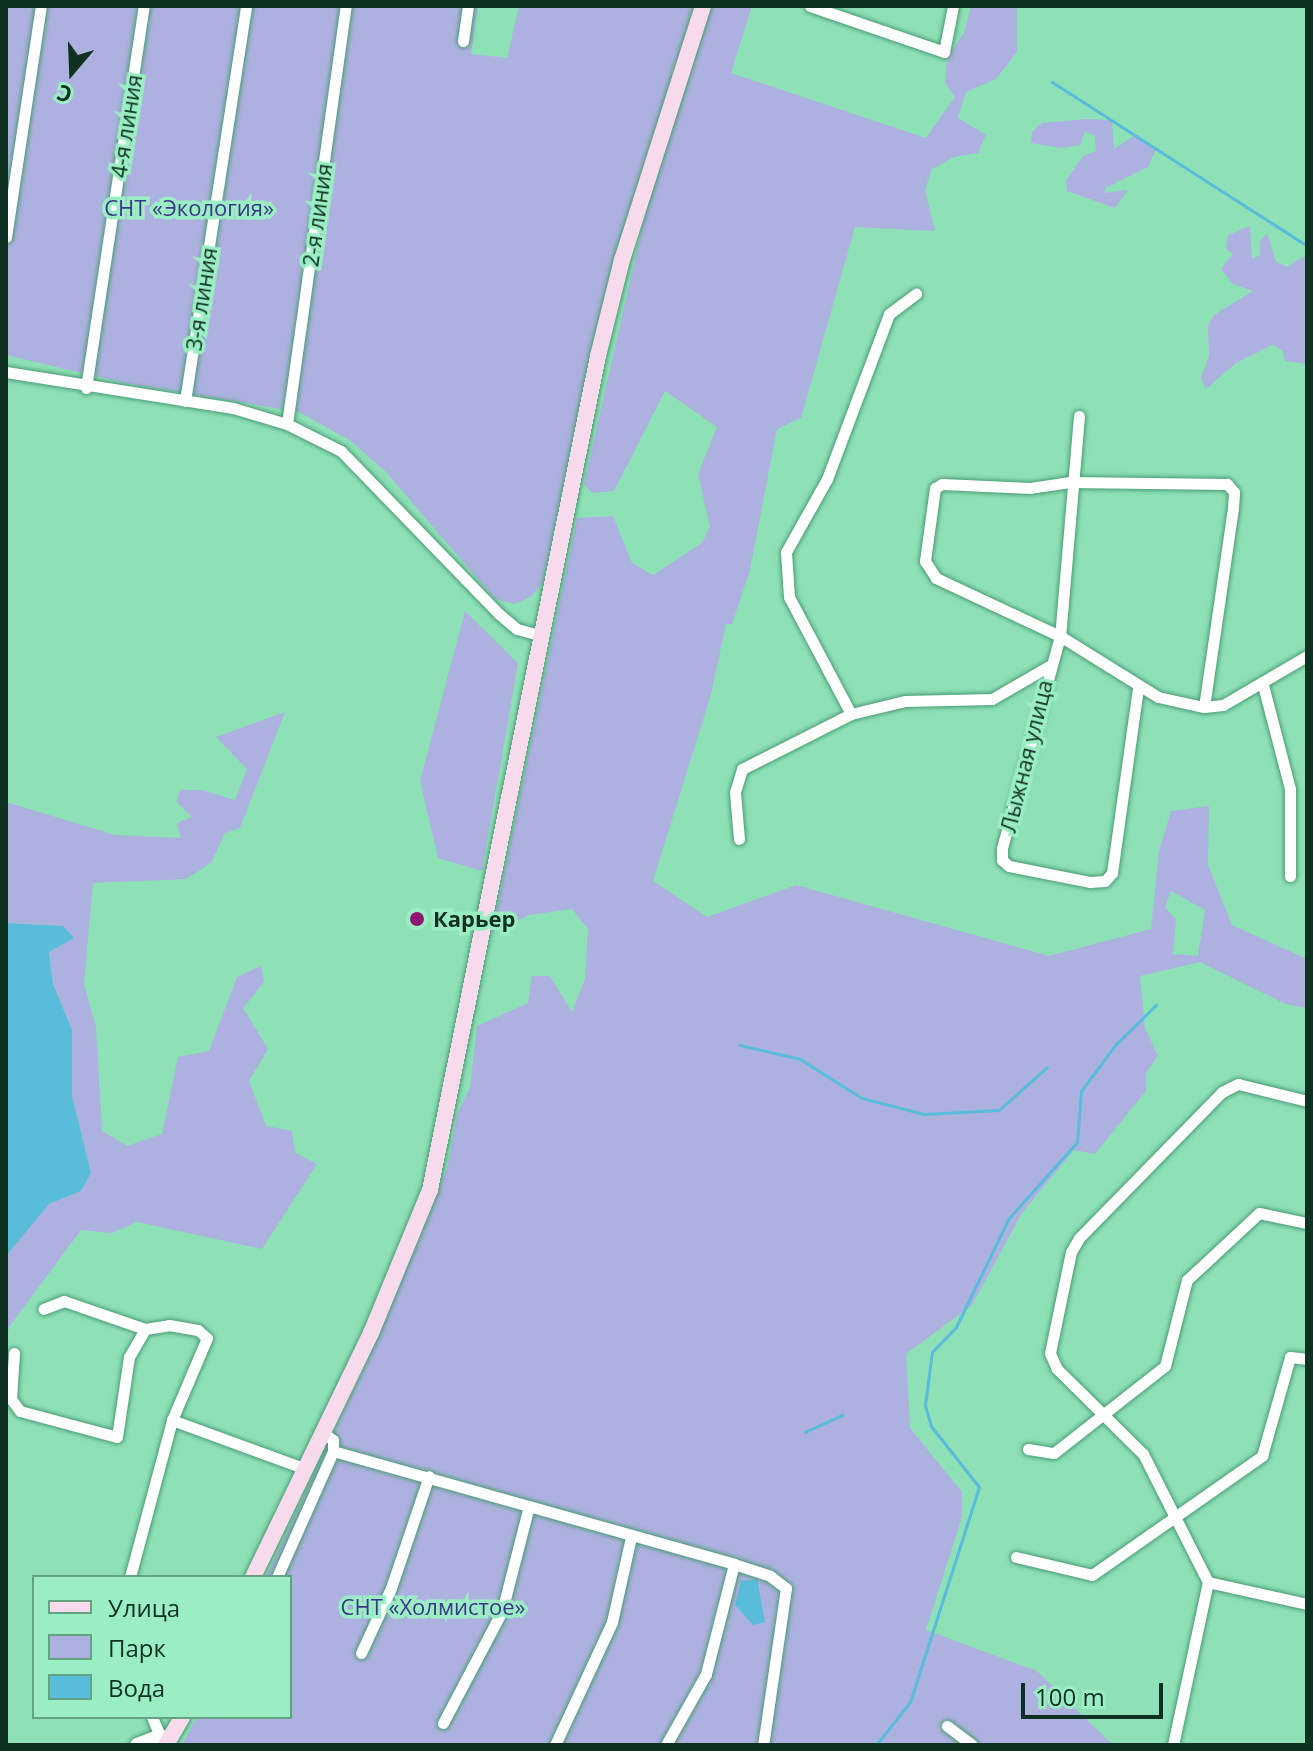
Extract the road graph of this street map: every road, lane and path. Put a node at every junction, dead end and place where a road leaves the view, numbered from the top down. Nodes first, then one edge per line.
1 (41, 6) edge
2 (144, 6) edge
3 (246, 6) edge
4 (346, 6) edge
5 (468, 6) edge
6 (703, 6) edge
7 (810, 6) edge
8 (953, 6) edge
9 (463, 41) dead end
10 (6, 237) edge
11 (916, 294) dead end
12 (6, 372) edge
13 (86, 388) junction
14 (185, 401) junction
15 (1079, 416) dead end
16 (287, 424) junction
17 (1070, 482) junction
18 (539, 635) junction
19 (1060, 636) junction
20 (1307, 656) edge
21 (1049, 666) junction
22 (1263, 685) junction
23 (1138, 687) junction
24 (1204, 707) junction
25 (851, 714) junction
26 (739, 839) dead end
27 (1290, 876) dead end
28 (1307, 1101) edge
29 (1307, 1223) edge
30 (43, 1309) dead end
31 (145, 1329) junction
32 (14, 1353) dead end
33 (1307, 1359) edge
34 (1106, 1414) junction
35 (172, 1420) junction
36 (321, 1431) junction
37 (1028, 1449) dead end
38 (333, 1451) junction
39 (303, 1468) junction
40 (429, 1476) junction
41 (529, 1506) junction
42 (1172, 1518) junction
43 (631, 1537) junction
44 (1016, 1557) dead end
45 (734, 1564) junction
46 (131, 1575) edge
47 (254, 1575) edge
48 (278, 1575) edge
49 (1208, 1582) junction
50 (1307, 1604) edge
51 (361, 1653) dead end
52 (153, 1719) edge
53 (181, 1719) edge
54 (443, 1723) dead end
55 (947, 1726) dead end
56 (165, 1741) edge
57 (137, 1745) edge
58 (555, 1745) edge
59 (666, 1745) edge
60 (763, 1745) edge
61 (972, 1745) edge
62 (1173, 1745) edge

1 - 10 street
2 - 13 street, 4-я линия
3 - 14 street, 3-я линия
4 - 16 street, 2-я линия
5 - 9 street
6 - 18 main road
7 - 8 street
11 - 25 street
12 - 13 street
13 - 14 street
14 - 16 street
15 - 17 street, Лыжная улица
16 - 18 street
17 - 19 street, Лыжная улица
17 - 19 street
17 - 24 street
18 - 36 main road
19 - 21 street, Лыжная улица
19 - 23 street
20 - 22 street
21 - 23 street, Лыжная улица
21 - 25 street
22 - 24 street
22 - 27 street
23 - 24 street
25 - 26 street
28 - 34 street
29 - 34 street
30 - 31 street
31 - 32 street
31 - 35 street
33 - 42 street
34 - 37 street
34 - 42 street
35 - 39 street
35 - 46 street
36 - 38 street
36 - 39 main road
38 - 40 street
38 - 48 street
39 - 47 main road
40 - 41 street
40 - 51 street
41 - 43 street
41 - 54 street
42 - 44 street
42 - 49 street
43 - 45 street
43 - 58 street
45 - 59 street
45 - 60 street
49 - 50 street
49 - 62 street
52 - 56 street
53 - 56 main road
55 - 61 street
56 - 57 street

